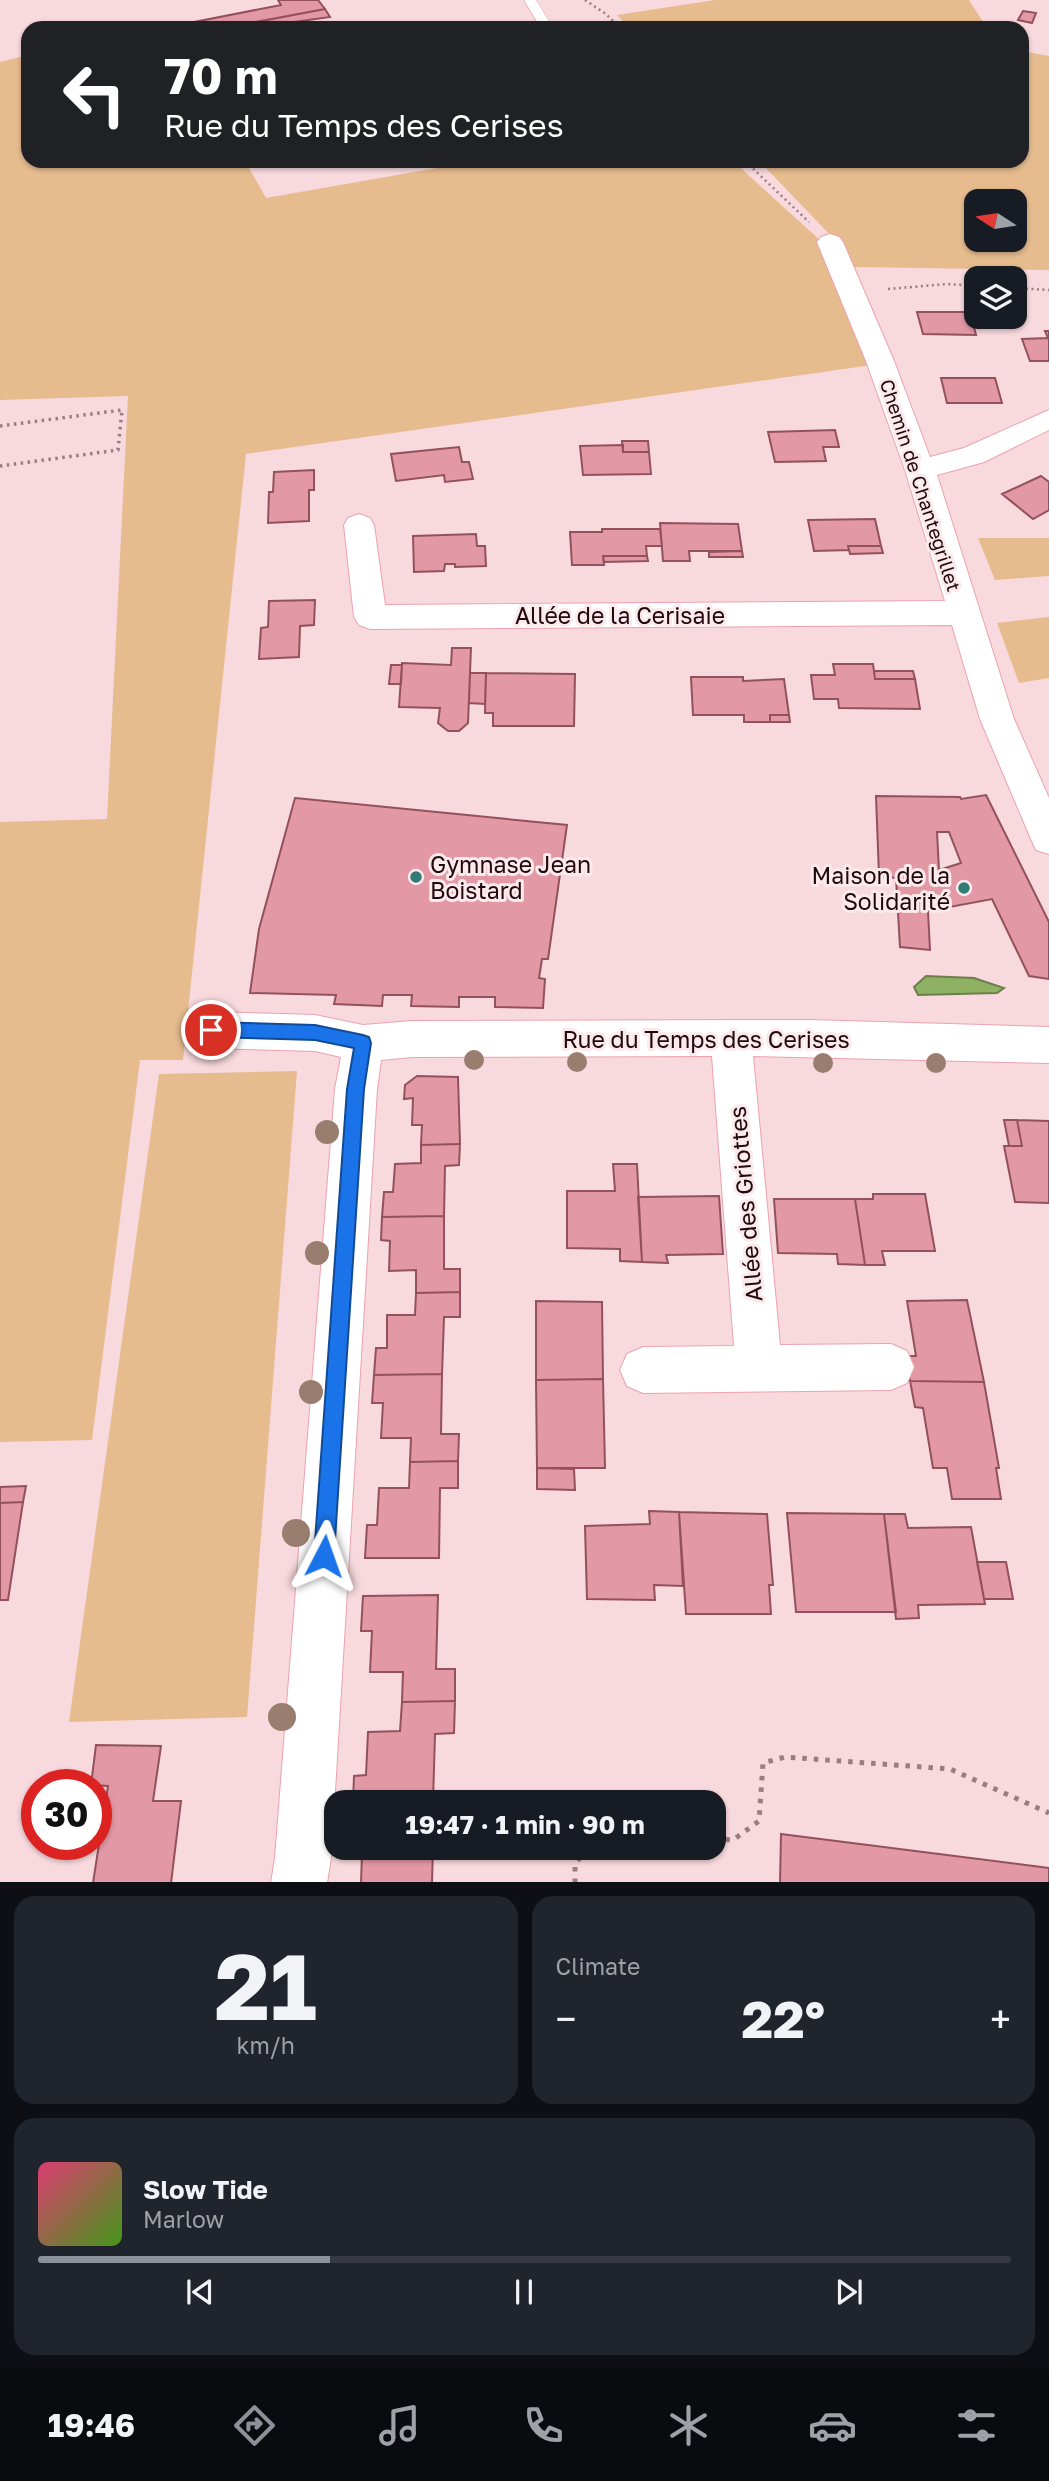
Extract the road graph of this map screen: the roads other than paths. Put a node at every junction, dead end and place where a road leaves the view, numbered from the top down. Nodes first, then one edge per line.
1 (530, 0) edge
2 (543, 21) edge
3 (830, 242) road end
4 (1049, 419) edge
5 (920, 470) junction
6 (359, 525) dead end
7 (963, 613) junction
8 (1047, 833) edge
9 (211, 1030) dead end
10 (731, 1040) junction
11 (363, 1043) junction
12 (1049, 1045) edge
13 (891, 1367) dead end
14 (758, 1368) junction
15 (643, 1370) dead end
16 (299, 1882) edge

1 - 2 lane
3 - 5 street, Chemin de Chantegrillet
4 - 5 street
5 - 7 street, Chemin de Chantegrillet
6 - 7 street, Allée de la Cerisaie
7 - 8 street, Chemin de Chantegrillet
9 - 11 street, Rue du Temps des Cerises
10 - 11 street, Rue du Temps des Cerises
10 - 12 street, Rue du Temps des Cerises
10 - 14 street, Allée des Griottes
11 - 16 street
13 - 14 street
14 - 15 street

